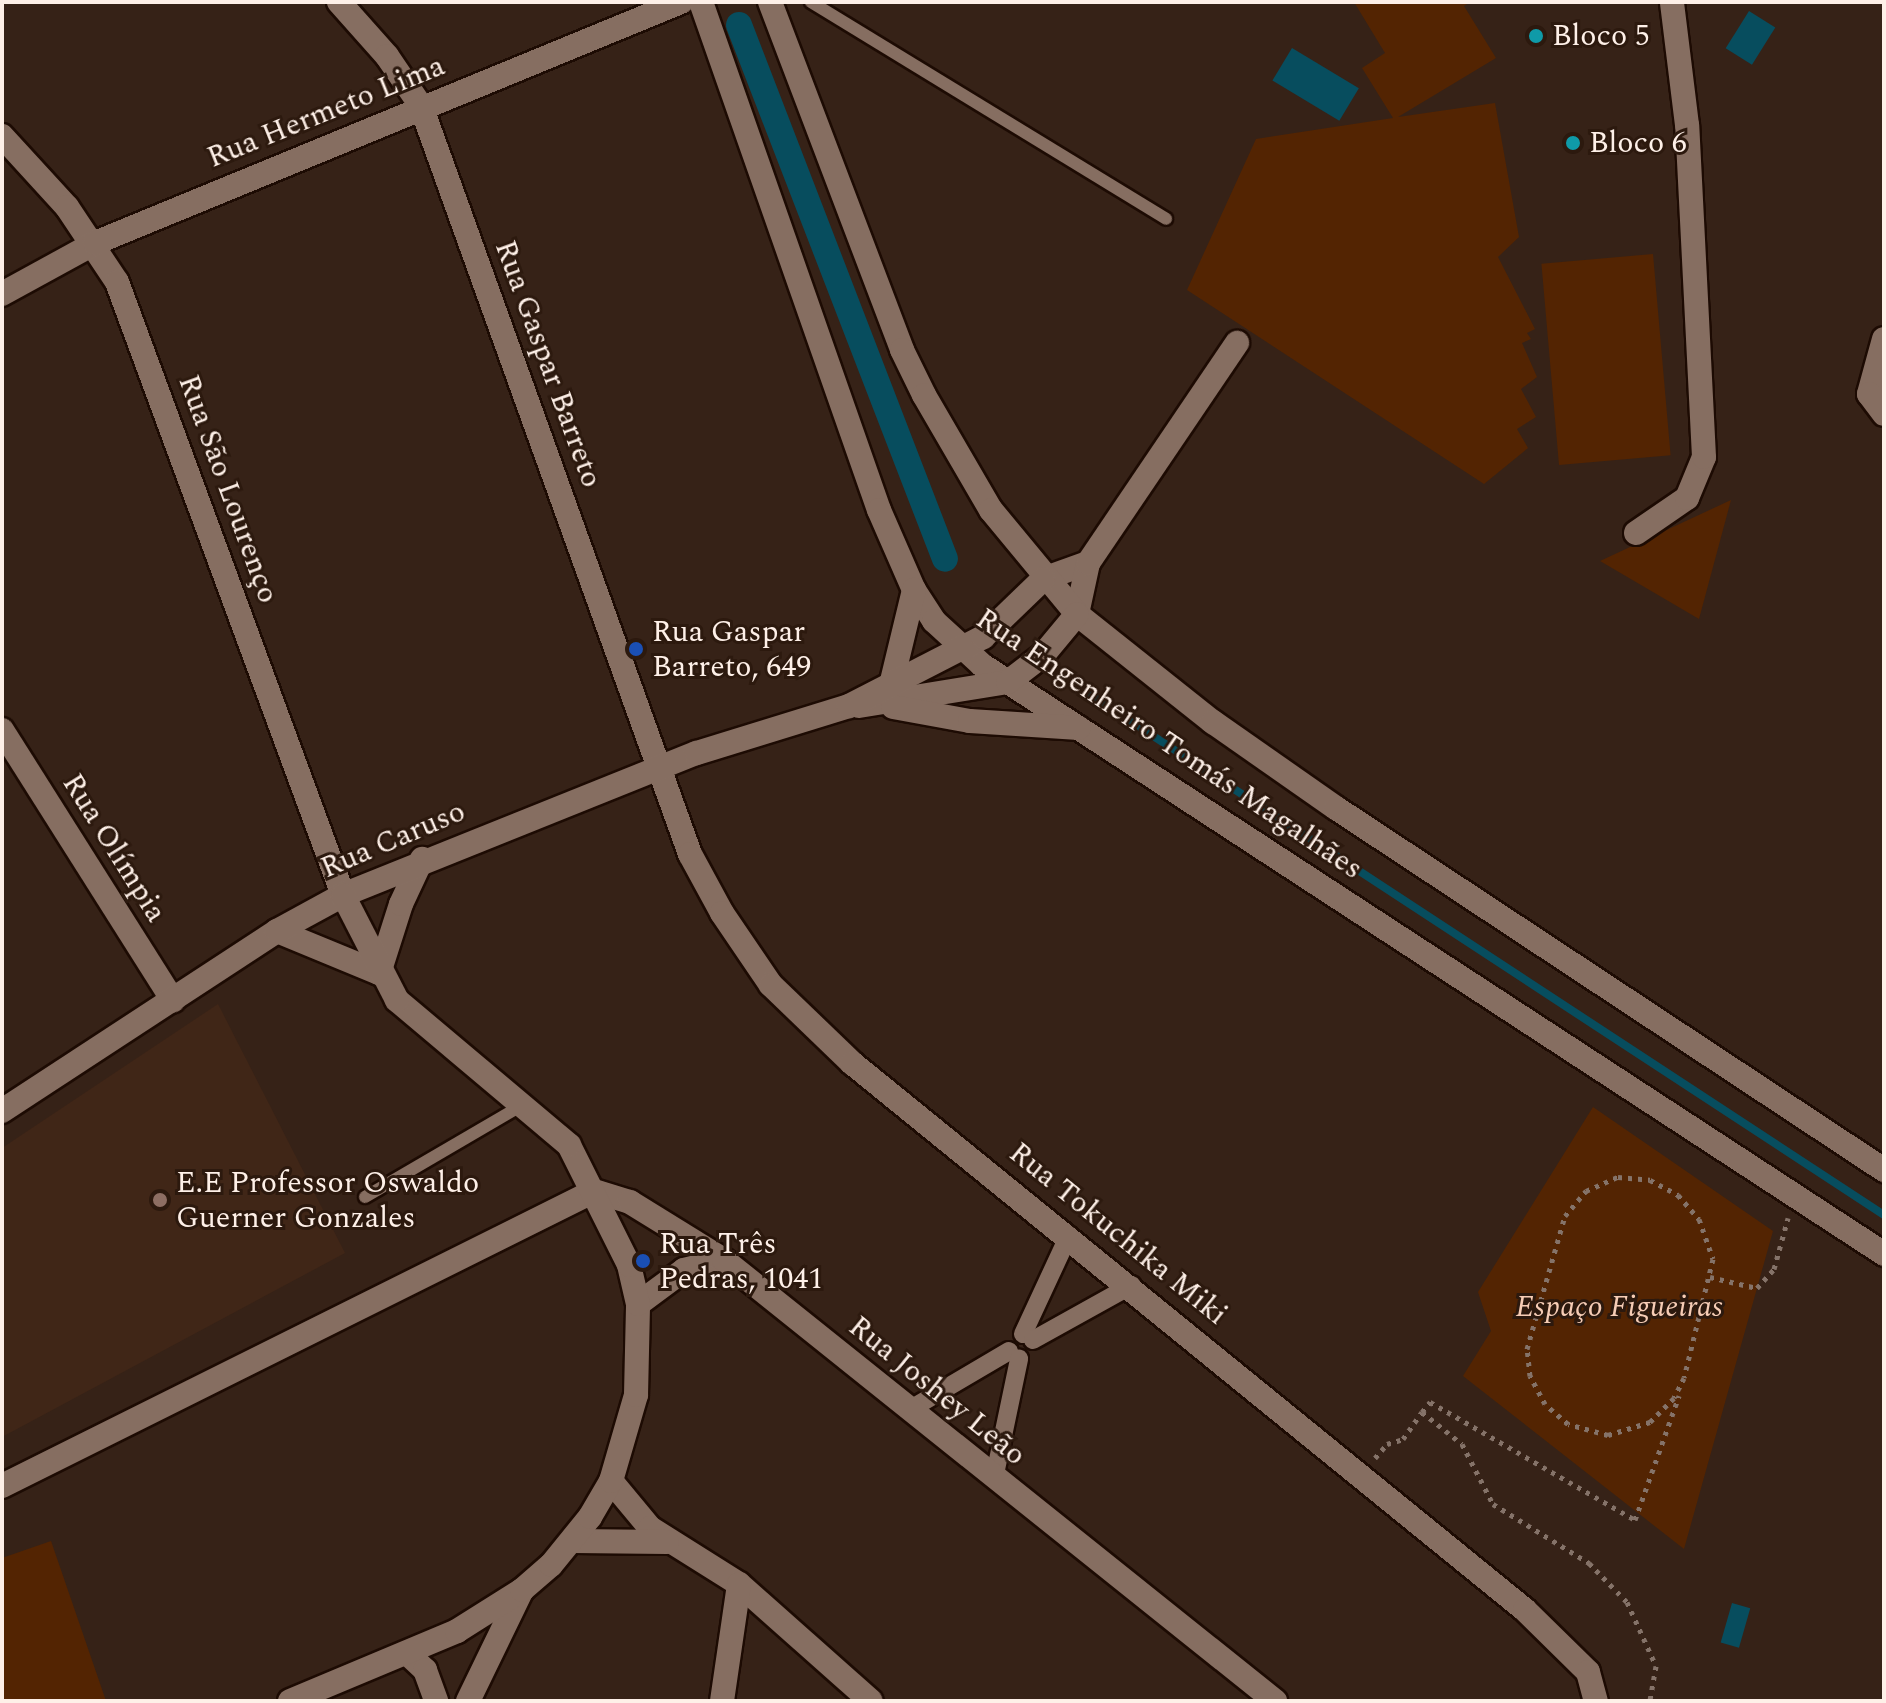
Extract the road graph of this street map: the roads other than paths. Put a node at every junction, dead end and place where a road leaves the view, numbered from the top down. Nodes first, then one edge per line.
1 (339, 2) edge
2 (681, 2) edge
3 (701, 2) edge
4 (770, 2) edge
5 (811, 2) edge
6 (1672, 2) edge
7 (421, 106) junction
8 (2, 136) edge
9 (1166, 219) dead end
10 (95, 243) junction
11 (2, 294) edge
12 (1884, 339) edge
13 (1237, 343) dead end
14 (1884, 414) edge
15 (1636, 533) dead end
16 (1088, 563) junction
17 (1037, 586) junction
18 (914, 590) junction
19 (1072, 620) junction
20 (962, 650) junction
21 (1014, 677) junction
22 (887, 695) junction
23 (1081, 728) junction
24 (2, 730) edge
25 (658, 768) junction
26 (422, 859) junction
27 (343, 895) junction
28 (277, 931) junction
29 (379, 973) junction
30 (173, 1000) junction
31 (524, 1104) junction
32 (2, 1111) edge
33 (1884, 1170) edge
34 (594, 1191) junction
35 (365, 1197) dead end
36 (1069, 1235) junction
37 (1884, 1254) edge
38 (724, 1260) junction
39 (1132, 1285) junction
40 (638, 1304) junction
41 (1028, 1337) junction
42 (1014, 1355) junction
43 (909, 1410) junction
44 (994, 1479) junction
45 (611, 1481) junction
46 (2, 1486) edge
47 (573, 1541) junction
48 (667, 1542) junction
49 (739, 1584) junction
50 (522, 1590) junction
51 (409, 1655) junction
52 (290, 1701) edge
53 (436, 1701) edge
54 (468, 1701) edge
55 (722, 1701) edge
56 (871, 1701) edge
57 (1275, 1701) edge
58 (1596, 1701) edge

1 - 7 street, Rua Gaspar Barreto
2 - 7 street, Rua Hermeto Lima
3 - 18 street, Rua Engenheiro Tomás Magalhães
4 - 17 street, Rua Engenheiro Tomás Magalhães
5 - 9 lane
6 - 15 street
7 - 10 street, Rua Hermeto Lima
7 - 25 street, Rua Gaspar Barreto
8 - 10 street, Rua São Lourenço
10 - 11 street, Rua Hermeto Lima
10 - 27 street, Rua São Lourenço
12 - 14 street
13 - 16 street
16 - 17 street
16 - 19 street
17 - 19 street, Rua Engenheiro Tomás Magalhães
17 - 20 street, Rua Caruso
18 - 20 street, Rua Engenheiro Tomás Magalhães
18 - 22 street
19 - 21 street
19 - 33 street, Rua Engenheiro Tomás Magalhães
20 - 21 street, Rua Engenheiro Tomás Magalhães
20 - 22 street, Rua Caruso
21 - 22 street, Rua Caruso
21 - 23 street, Rua Engenheiro Tomás Magalhães
22 - 23 street
22 - 25 street, Rua Caruso
23 - 37 street, Rua Engenheiro Tomás Magalhães
24 - 30 street, Rua Olímpia
25 - 26 street, Rua Caruso
25 - 36 street, Rua Tokuchika Miki
26 - 27 street, Rua Caruso
26 - 29 street
27 - 28 street, Rua Caruso
27 - 29 street
28 - 29 street
28 - 30 street, Rua Caruso
29 - 31 street
30 - 32 street, Rua Caruso
31 - 34 street
31 - 35 lane
34 - 38 street, Rua Joshey Leão
34 - 40 street
34 - 46 street
36 - 39 street, Rua Tokuchika Miki
36 - 41 street
38 - 40 street
38 - 43 street, Rua Joshey Leão
39 - 41 street
39 - 58 street, Rua Tokuchika Miki
40 - 45 street
41 - 42 street
42 - 43 street
42 - 44 street
43 - 44 street, Rua Joshey Leão
44 - 57 street, Rua Joshey Leão
45 - 47 street
45 - 48 street
47 - 48 street
47 - 50 street
48 - 49 street
49 - 55 street
49 - 56 street
50 - 51 street
50 - 54 street
51 - 52 street
51 - 53 street

